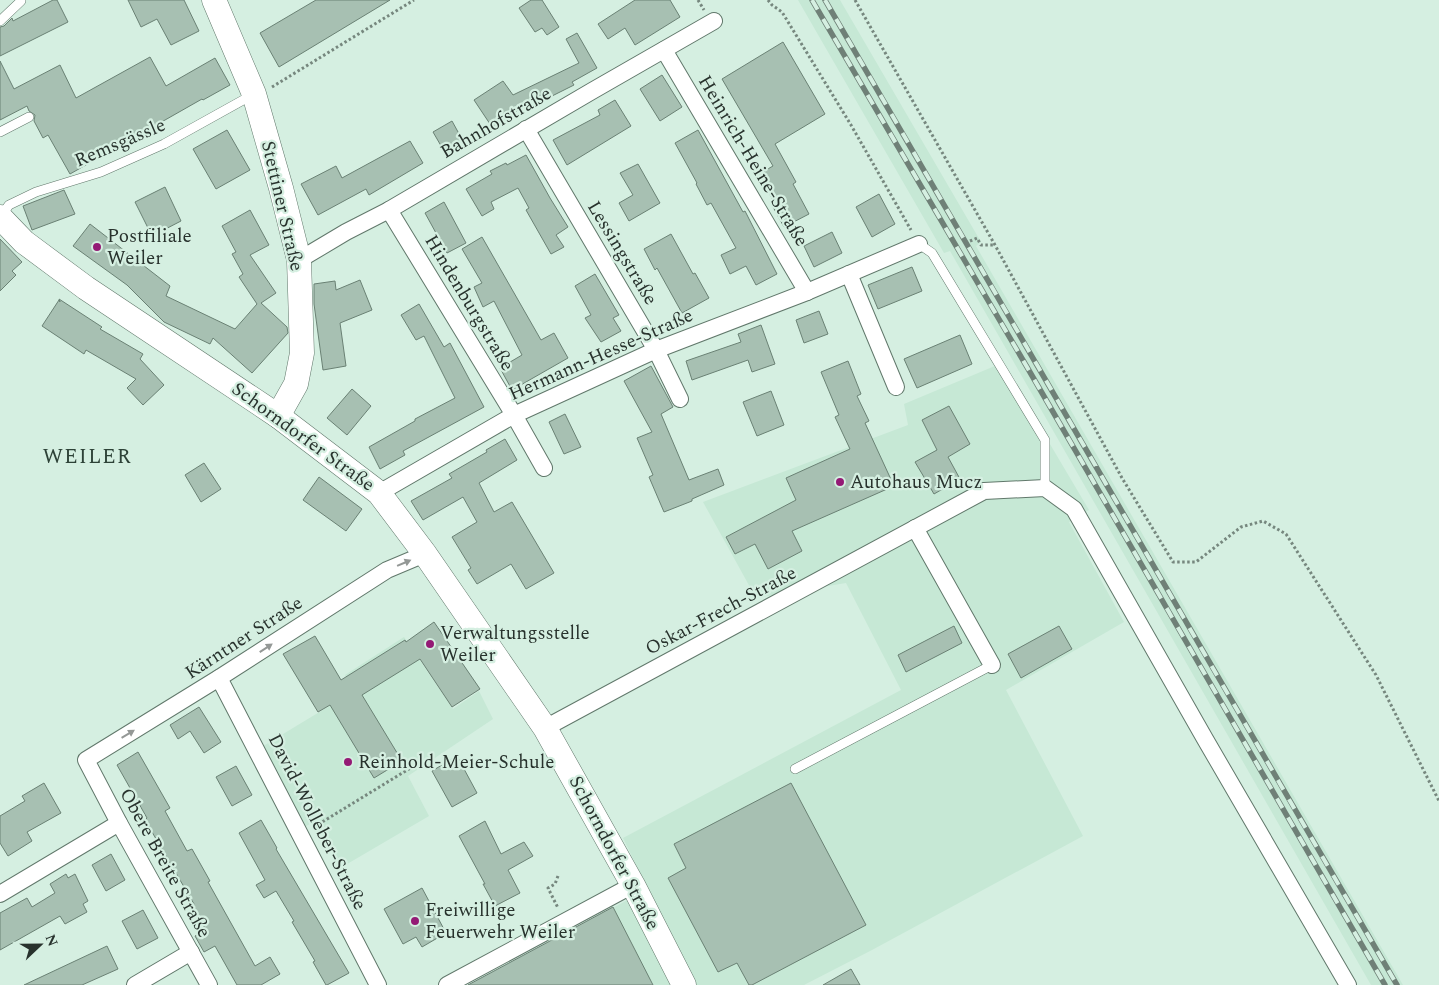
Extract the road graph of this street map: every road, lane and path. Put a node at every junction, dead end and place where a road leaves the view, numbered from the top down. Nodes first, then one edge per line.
1 (214, 0) edge
2 (414, 0) edge
3 (768, 0) edge
4 (855, 0) edge
5 (21, 1) edge
6 (0, 21) edge
7 (714, 21) dead end
8 (664, 50) junction
9 (252, 90) junction
10 (29, 117) dead end
11 (526, 129) junction
12 (0, 132) edge
13 (389, 210) junction
14 (0, 217) edge
15 (970, 241) dead end
16 (919, 244) junction
17 (995, 245) junction
18 (299, 260) junction
19 (849, 274) junction
20 (807, 292) junction
21 (656, 350) junction
22 (896, 387) dead end
23 (680, 399) dead end
24 (514, 415) junction
25 (278, 416) junction
26 (544, 468) dead end
27 (1045, 488) junction
28 (379, 493) junction
29 (915, 528) junction
30 (425, 554) junction
31 (992, 665) joint
32 (219, 678) junction
33 (545, 728) junction
34 (86, 760) joint
35 (417, 764) dead end
36 (794, 769) dead end
37 (1439, 801) edge
38 (119, 823) junction
39 (301, 835) junction
40 (558, 876) dead end
41 (633, 885) junction
42 (0, 894) edge
43 (565, 922) junction
44 (191, 952) junction
45 (135, 985) edge
46 (209, 985) edge
47 (378, 985) edge
48 (447, 985) edge
49 (684, 985) edge
50 (1348, 985) edge

1 - 9 street, Stettiner Straße
2 - 9 path
3 - 16 path
4 - 17 path
5 - 6 lane
7 - 8 street, Bahnhofstraße
8 - 11 street, Bahnhofstraße
8 - 20 street, Heinrich-Heine-Straße
9 - 14 lane, Remsgässle
9 - 18 street, Stettiner Straße
10 - 12 lane
11 - 13 street, Bahnhofstraße
11 - 21 street, Lessingstraße
13 - 18 street, Bahnhofstraße
13 - 24 street, Hindenburgstraße
14 - 25 street, Schorndorfer Straße
15 - 17 path
16 - 19 street, Hermann-Hesse-Straße
16 - 27 lane
17 - 37 path
18 - 25 street, Stettiner Straße
19 - 20 street, Hermann-Hesse-Straße
19 - 22 street
20 - 21 street, Hermann-Hesse-Straße
21 - 23 street, Lessingstraße
21 - 24 street, Hermann-Hesse-Straße
24 - 26 street, Hindenburgstraße
24 - 28 street, Hermann-Hesse-Straße
25 - 28 street, Schorndorfer Straße
27 - 29 street, Oskar-Frech-Straße
27 - 50 street
28 - 30 street, Schorndorfer Straße
29 - 31 street
29 - 33 street, Oskar-Frech-Straße
32 -> 30 street, Kärntner Straße
30 - 33 street, Schorndorfer Straße
31 - 36 lane
34 -> 32 street, Kärntner Straße
32 - 39 street, David-Wolleber-Straße
33 - 41 street, Schorndorfer Straße
34 - 38 street, Obere Breite Straße
35 - 39 path
38 - 42 street
38 - 44 street, Obere Breite Straße
39 - 47 street, David-Wolleber-Straße
40 - 43 path
41 - 43 street
41 - 49 street, Schorndorfer Straße
43 - 48 street
44 - 45 street
44 - 46 street, Obere Breite Straße

